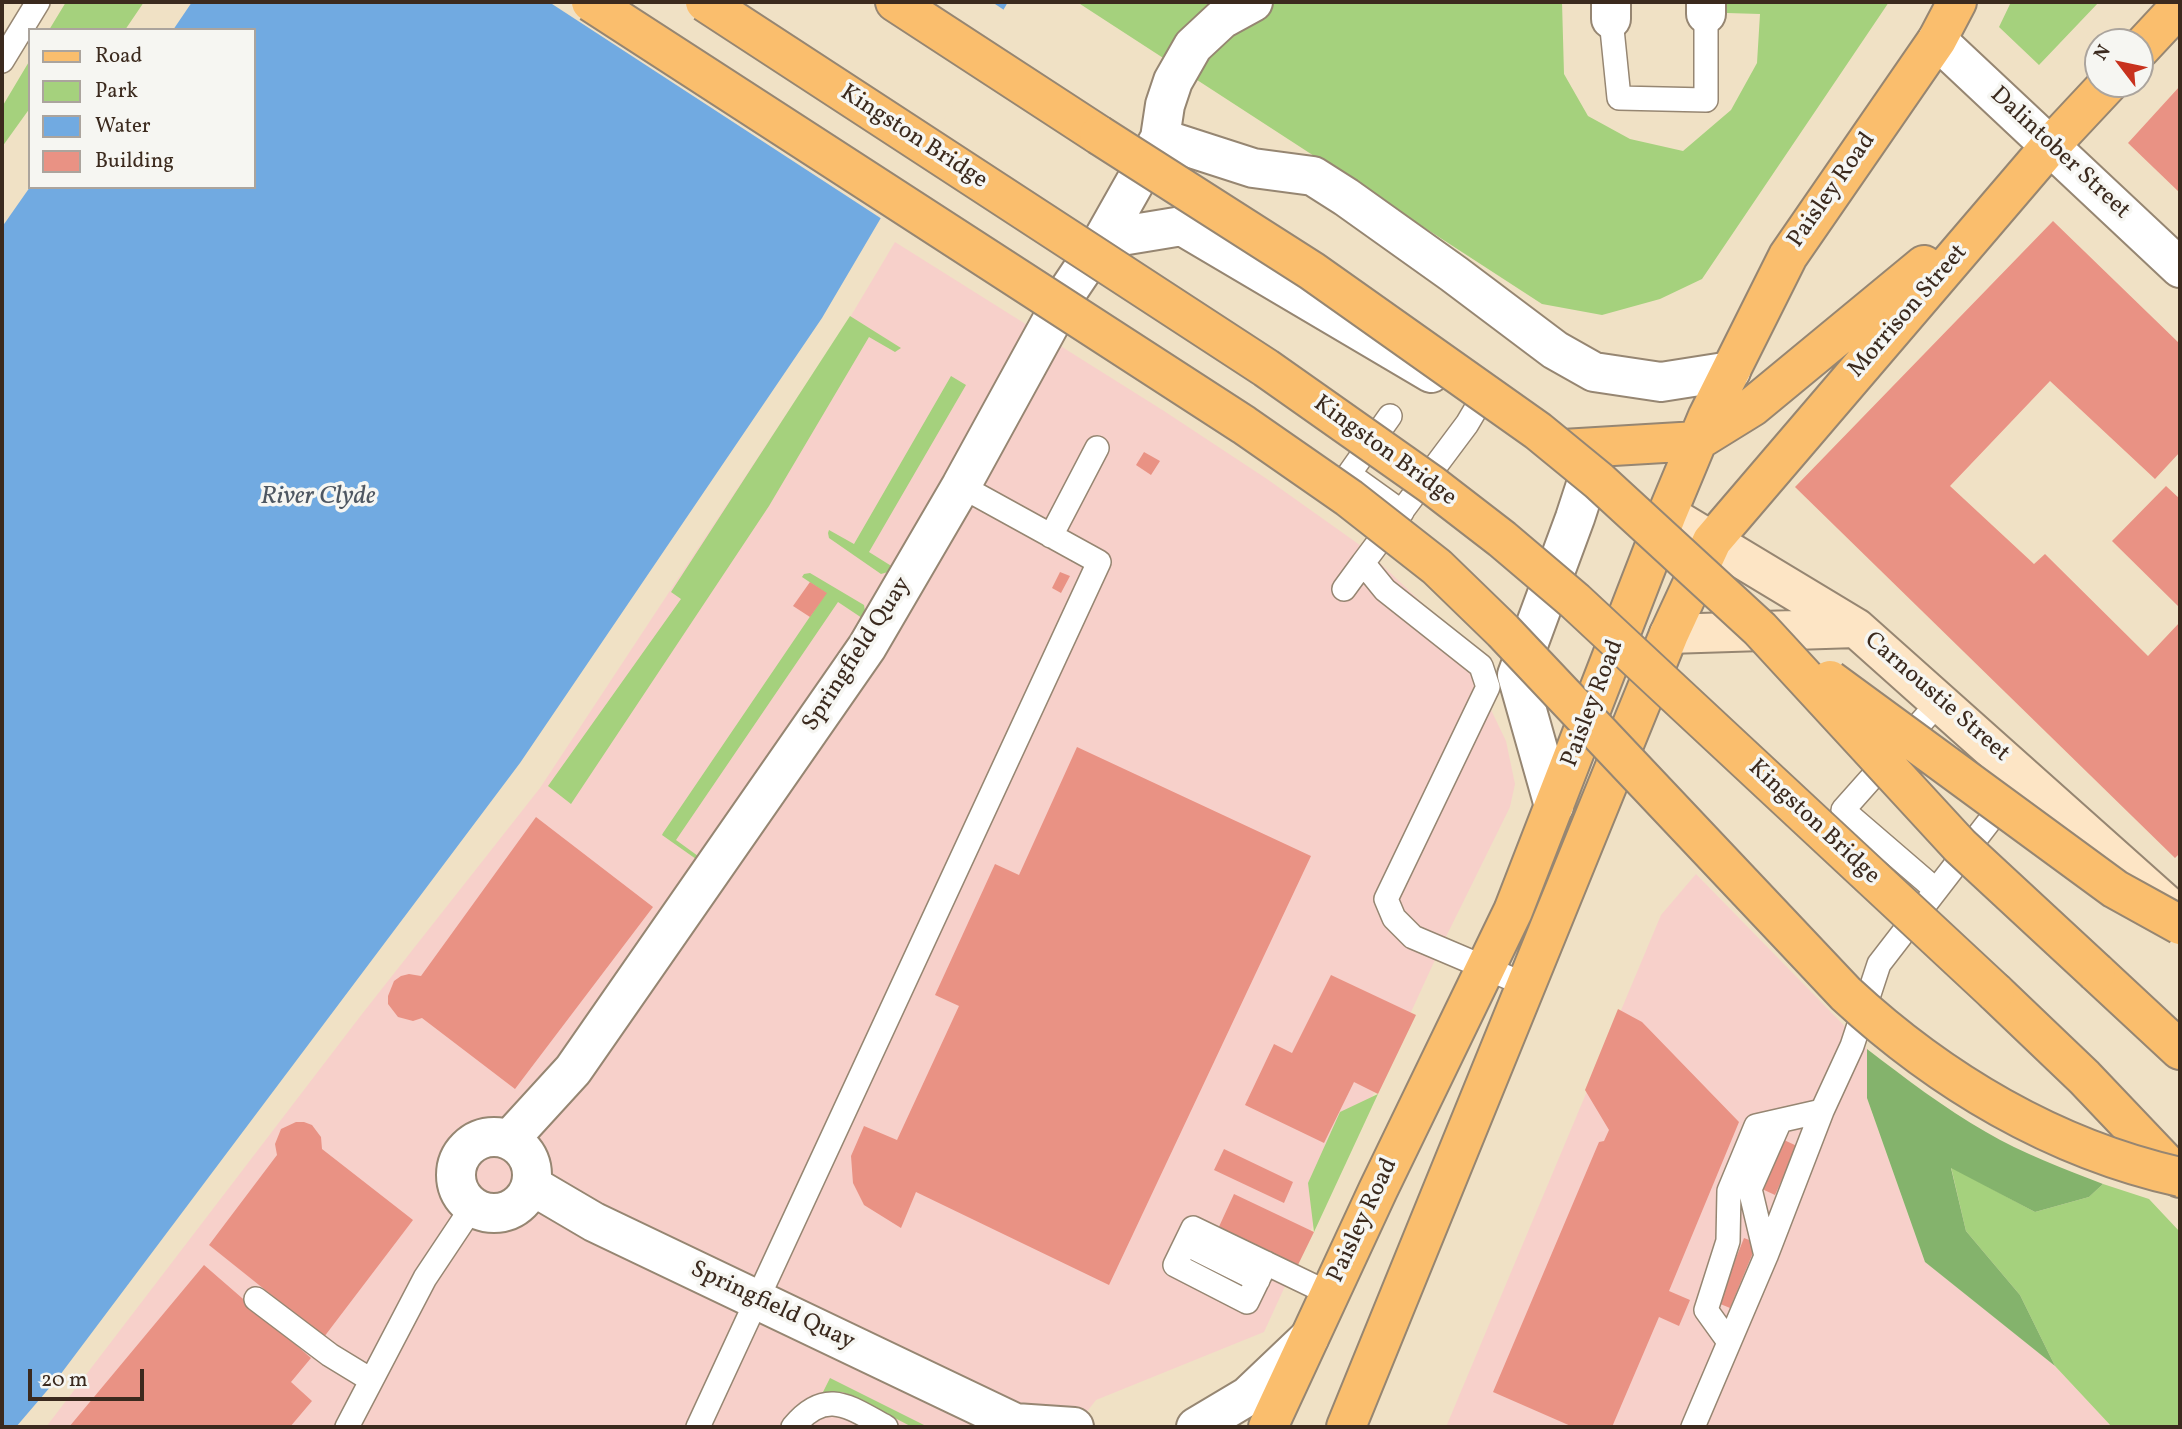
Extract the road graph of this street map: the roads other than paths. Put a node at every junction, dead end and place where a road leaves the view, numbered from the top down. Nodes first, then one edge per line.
1 (38, 2) edge
2 (592, 2) edge
3 (705, 2) edge
4 (895, 2) edge
5 (1253, 2) edge
6 (1957, 2) edge
7 (2180, 6) edge
8 (1706, 8) edge
9 (1611, 10) edge
10 (2154, 34) edge
11 (1937, 40) junction
12 (2, 61) edge
13 (2095, 98) edge
14 (1160, 138) junction
15 (2050, 146) junction
16 (2007, 197) junction
17 (1103, 239) junction
18 (2180, 268) edge
19 (1731, 371) junction
20 (1480, 402) junction
21 (1390, 416) dead end
22 (1697, 441) junction
23 (1097, 448) dead end
24 (1577, 459) junction
25 (961, 486) junction
26 (1402, 512) junction
27 (1667, 514) junction
28 (1051, 536) junction
29 (1712, 541) junction
30 (1363, 563) junction
31 (1344, 589) dead end
32 (1856, 628) junction
33 (1760, 629) junction
34 (1669, 634) junction
35 (1940, 701) junction
36 (2024, 776) junction
37 (1554, 806) junction
38 (1936, 890) junction
39 (2180, 917) edge
40 (2180, 925) edge
41 (1486, 969) junction
42 (1526, 985) junction
43 (2180, 1050) edge
44 (1822, 1111) junction
45 (1780, 1121) junction
46 (509, 1140) junction
47 (2180, 1177) edge
48 (531, 1185) junction
49 (473, 1206) junction
50 (1766, 1256) junction
51 (1262, 1272) junction
52 (1330, 1294) junction
53 (256, 1299) dead end
54 (757, 1300) junction
55 (1311, 1336) junction
56 (1730, 1342) junction
57 (371, 1380) junction
58 (704, 1423) edge
59 (1021, 1426) edge
60 (347, 1427) edge
61 (793, 1427) edge
62 (886, 1427) edge
63 (1074, 1427) edge
64 (1196, 1427) edge
65 (1268, 1427) edge
66 (1346, 1427) edge
67 (1693, 1427) edge

1 - 12 lane
2 - 47 main road, bridge
3 - 47 main road, Kingston Bridge, bridge
4 - 33 main road, bridge
5 - 14 street
6 - 11 main road, Paisley Road
7 - 10 main road
8 - 9 lane
11 - 15 street, Dalintober Street
11 - 19 main road, Paisley Road
13 - 15 main road, Morrison Street
14 - 17 street, Springfield Quay
14 - 19 street
15 - 16 main road, Morrison Street
15 - 18 street, Dalintober Street
16 - 22 main road
16 - 29 main road, Morrison Street
17 - 20 street
17 - 25 street, Springfield Quay
19 - 22 main road, Paisley Road
20 - 24 street
20 - 26 lane
21 - 26 lane
22 - 24 main road
22 - 27 main road, Paisley Road
23 - 28 lane
24 - 27 street
24 - 37 street
25 - 28 lane
25 - 46 street, Springfield Quay
26 - 30 lane
27 - 29 street, Carnoustie Street
27 - 37 main road, Paisley Road
28 - 54 lane
29 - 32 street, Carnoustie Street
29 - 34 main road, Paisley Road
30 - 31 lane
30 - 41 lane
32 - 34 street
32 - 35 street, Carnoustie Street
33 - 40 main road, bridge
33 - 43 main road, bridge
34 - 42 main road, Paisley Road
35 - 36 street, Carnoustie Street
35 - 38 lane
36 - 38 lane
36 - 39 street, Carnoustie Street
37 - 41 main road, Paisley Road
38 - 44 lane
41 - 42 lane
41 - 52 main road, Paisley Road
42 - 66 main road, Paisley Road
44 - 45 lane
44 - 50 lane
45 - 50 lane
45 - 56 lane
46 - 48 street
46 - 49 street
48 - 49 street
48 - 54 street, Springfield Quay
49 - 57 lane
50 - 56 lane
51 - 51 lane
51 - 52 lane
52 - 55 main road, Paisley Road
53 - 57 lane
54 - 58 lane
54 - 59 street, Springfield Quay
55 - 64 street
55 - 65 main road, Paisley Road
56 - 67 lane
57 - 60 lane
59 - 63 street
61 - 62 lane

